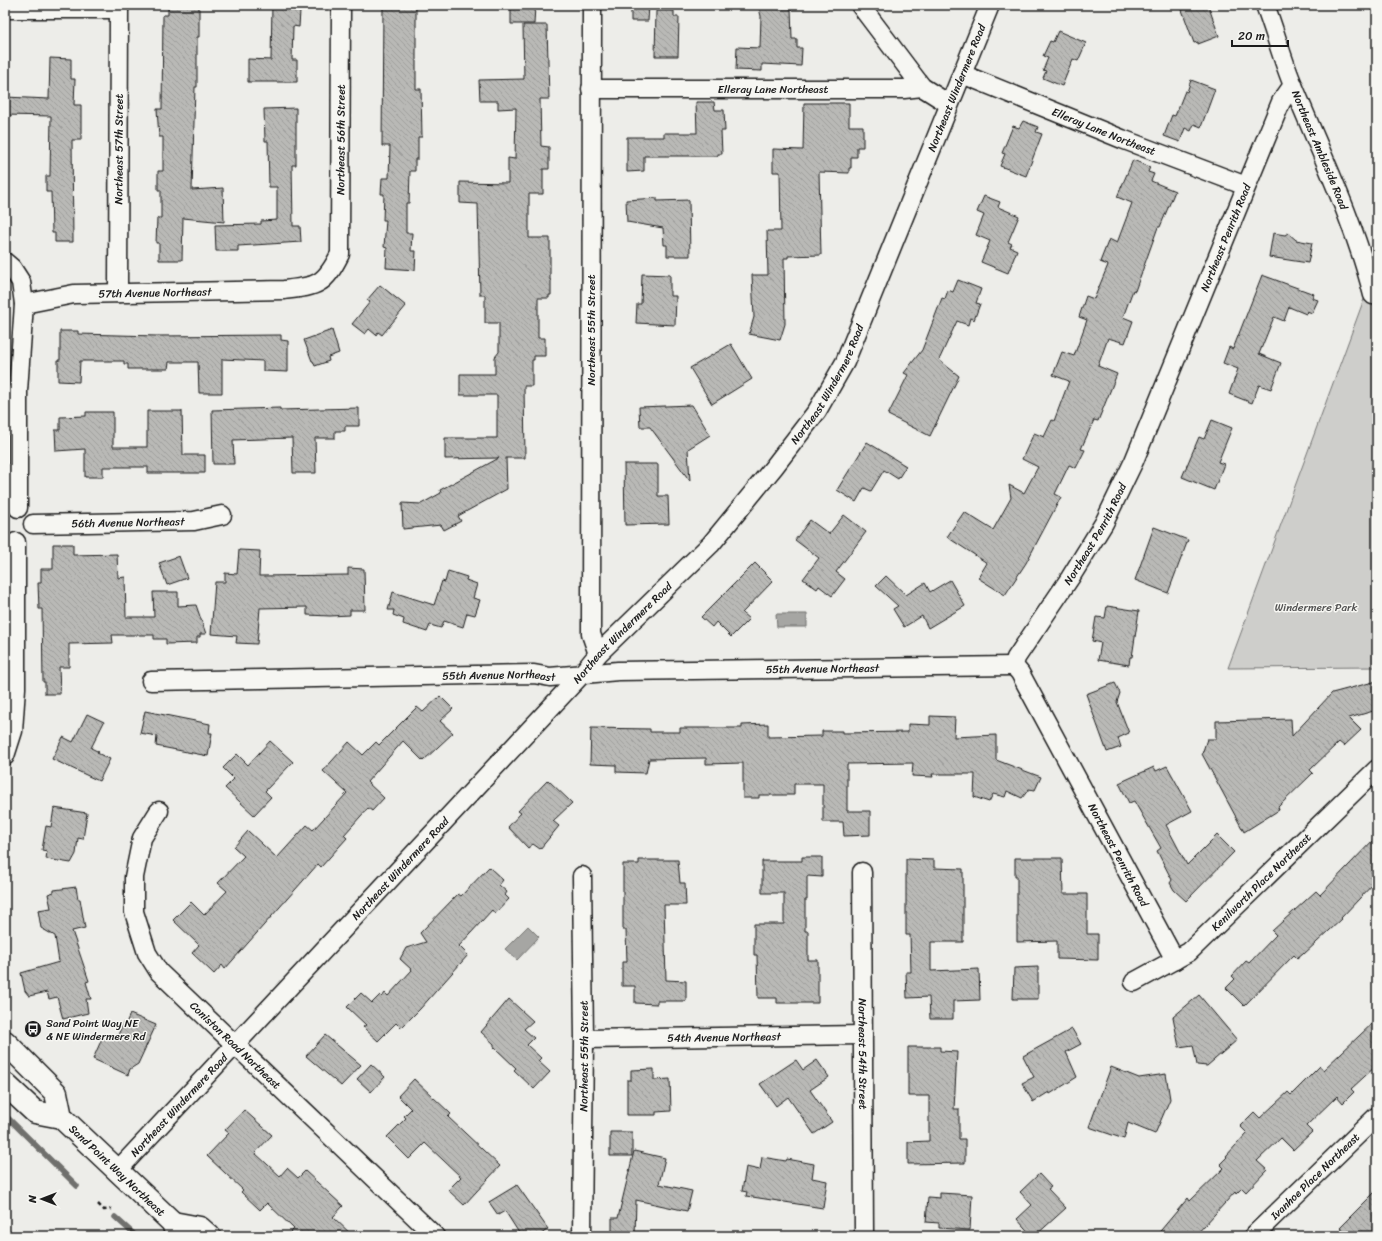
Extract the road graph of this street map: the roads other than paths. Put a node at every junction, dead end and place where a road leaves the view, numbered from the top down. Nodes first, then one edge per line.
1 (341, 5) edge
2 (592, 5) edge
3 (860, 5) edge
4 (990, 5) edge
5 (1265, 5) edge
6 (119, 7) edge
7 (5, 9) edge
8 (962, 74) junction
9 (1293, 85) junction
10 (922, 86) junction
11 (591, 89) junction
12 (949, 104) junction
13 (1246, 186) junction
14 (5, 262) edge
15 (331, 273) joint
16 (118, 293) junction
17 (1373, 295) dead end
18 (24, 304) junction
19 (11, 391) edge
20 (12, 510) edge
21 (222, 515) dead end
22 (33, 524) junction
23 (10, 539) edge
24 (598, 654) junction
25 (1014, 666) junction
26 (581, 675) junction
27 (151, 681) dead end
28 (10, 688) edge
29 (5, 756) edge
30 (1377, 769) edge
31 (159, 812) dead end
32 (862, 872) dead end
33 (582, 876) dead end
34 (1175, 960) junction
35 (1134, 982) dead end
36 (863, 1034) junction
37 (584, 1038) junction
38 (5, 1042) edge
39 (237, 1045) junction
40 (5, 1084) edge
41 (1377, 1116) edge
42 (61, 1117) junction
43 (118, 1170) junction
44 (175, 1230) edge
45 (209, 1236) edge
46 (436, 1236) edge
47 (582, 1236) edge
48 (864, 1236) edge
49 (1253, 1236) edge

1 - 15 street, Northeast 56th Street
2 - 11 street, Northeast 55th Street
3 - 10 street
4 - 8 street, Northeast Windermere Road
5 - 9 street, Northeast Ambleside Road
6 - 7 street
6 - 16 street, Northeast 57th Street
8 - 12 street, Northeast Windermere Road
8 - 13 street, Elleray Lane Northeast
9 - 13 street, Northeast Penrith Road
9 - 17 street, Northeast Ambleside Road
10 - 11 street, Elleray Lane Northeast
10 - 12 street
11 - 24 street, Northeast 55th Street
12 - 24 street, Northeast Windermere Road
13 - 25 street, Northeast Penrith Road
14 - 18 street
15 - 16 street, 57th Avenue Northeast
16 - 18 street, 57th Avenue Northeast
18 - 19 street
19 - 20 street
20 - 22 street
21 - 22 street, 56th Avenue Northeast
22 - 23 street
23 - 28 street
24 - 26 street, Northeast Windermere Road
25 - 26 street, 55th Avenue Northeast
25 - 34 street, Northeast Penrith Road
26 - 27 street, 55th Avenue Northeast
26 - 39 street, Northeast Windermere Road
28 - 29 street
30 - 34 street, Kenilworth Place Northeast
31 - 39 street, Coniston Road Northeast
32 - 36 street, Northeast 54th Street
33 - 37 street, Northeast 55th Street
34 - 35 street, Kenilworth Place Northeast
36 - 37 street, 54th Avenue Northeast
36 - 48 street, Northeast 54th Street
37 - 47 street, Northeast 55th Street
38 - 42 main road, Sand Point Way Northeast
39 - 43 street, Northeast Windermere Road
39 - 46 street, Coniston Road Northeast
40 - 42 main road, Sand Point Way Northeast
41 - 49 street, Ivanhoe Place Northeast
42 - 43 main road, Sand Point Way Northeast
43 - 44 main road, Sand Point Way Northeast
44 - 45 main road, Sand Point Way Northeast

